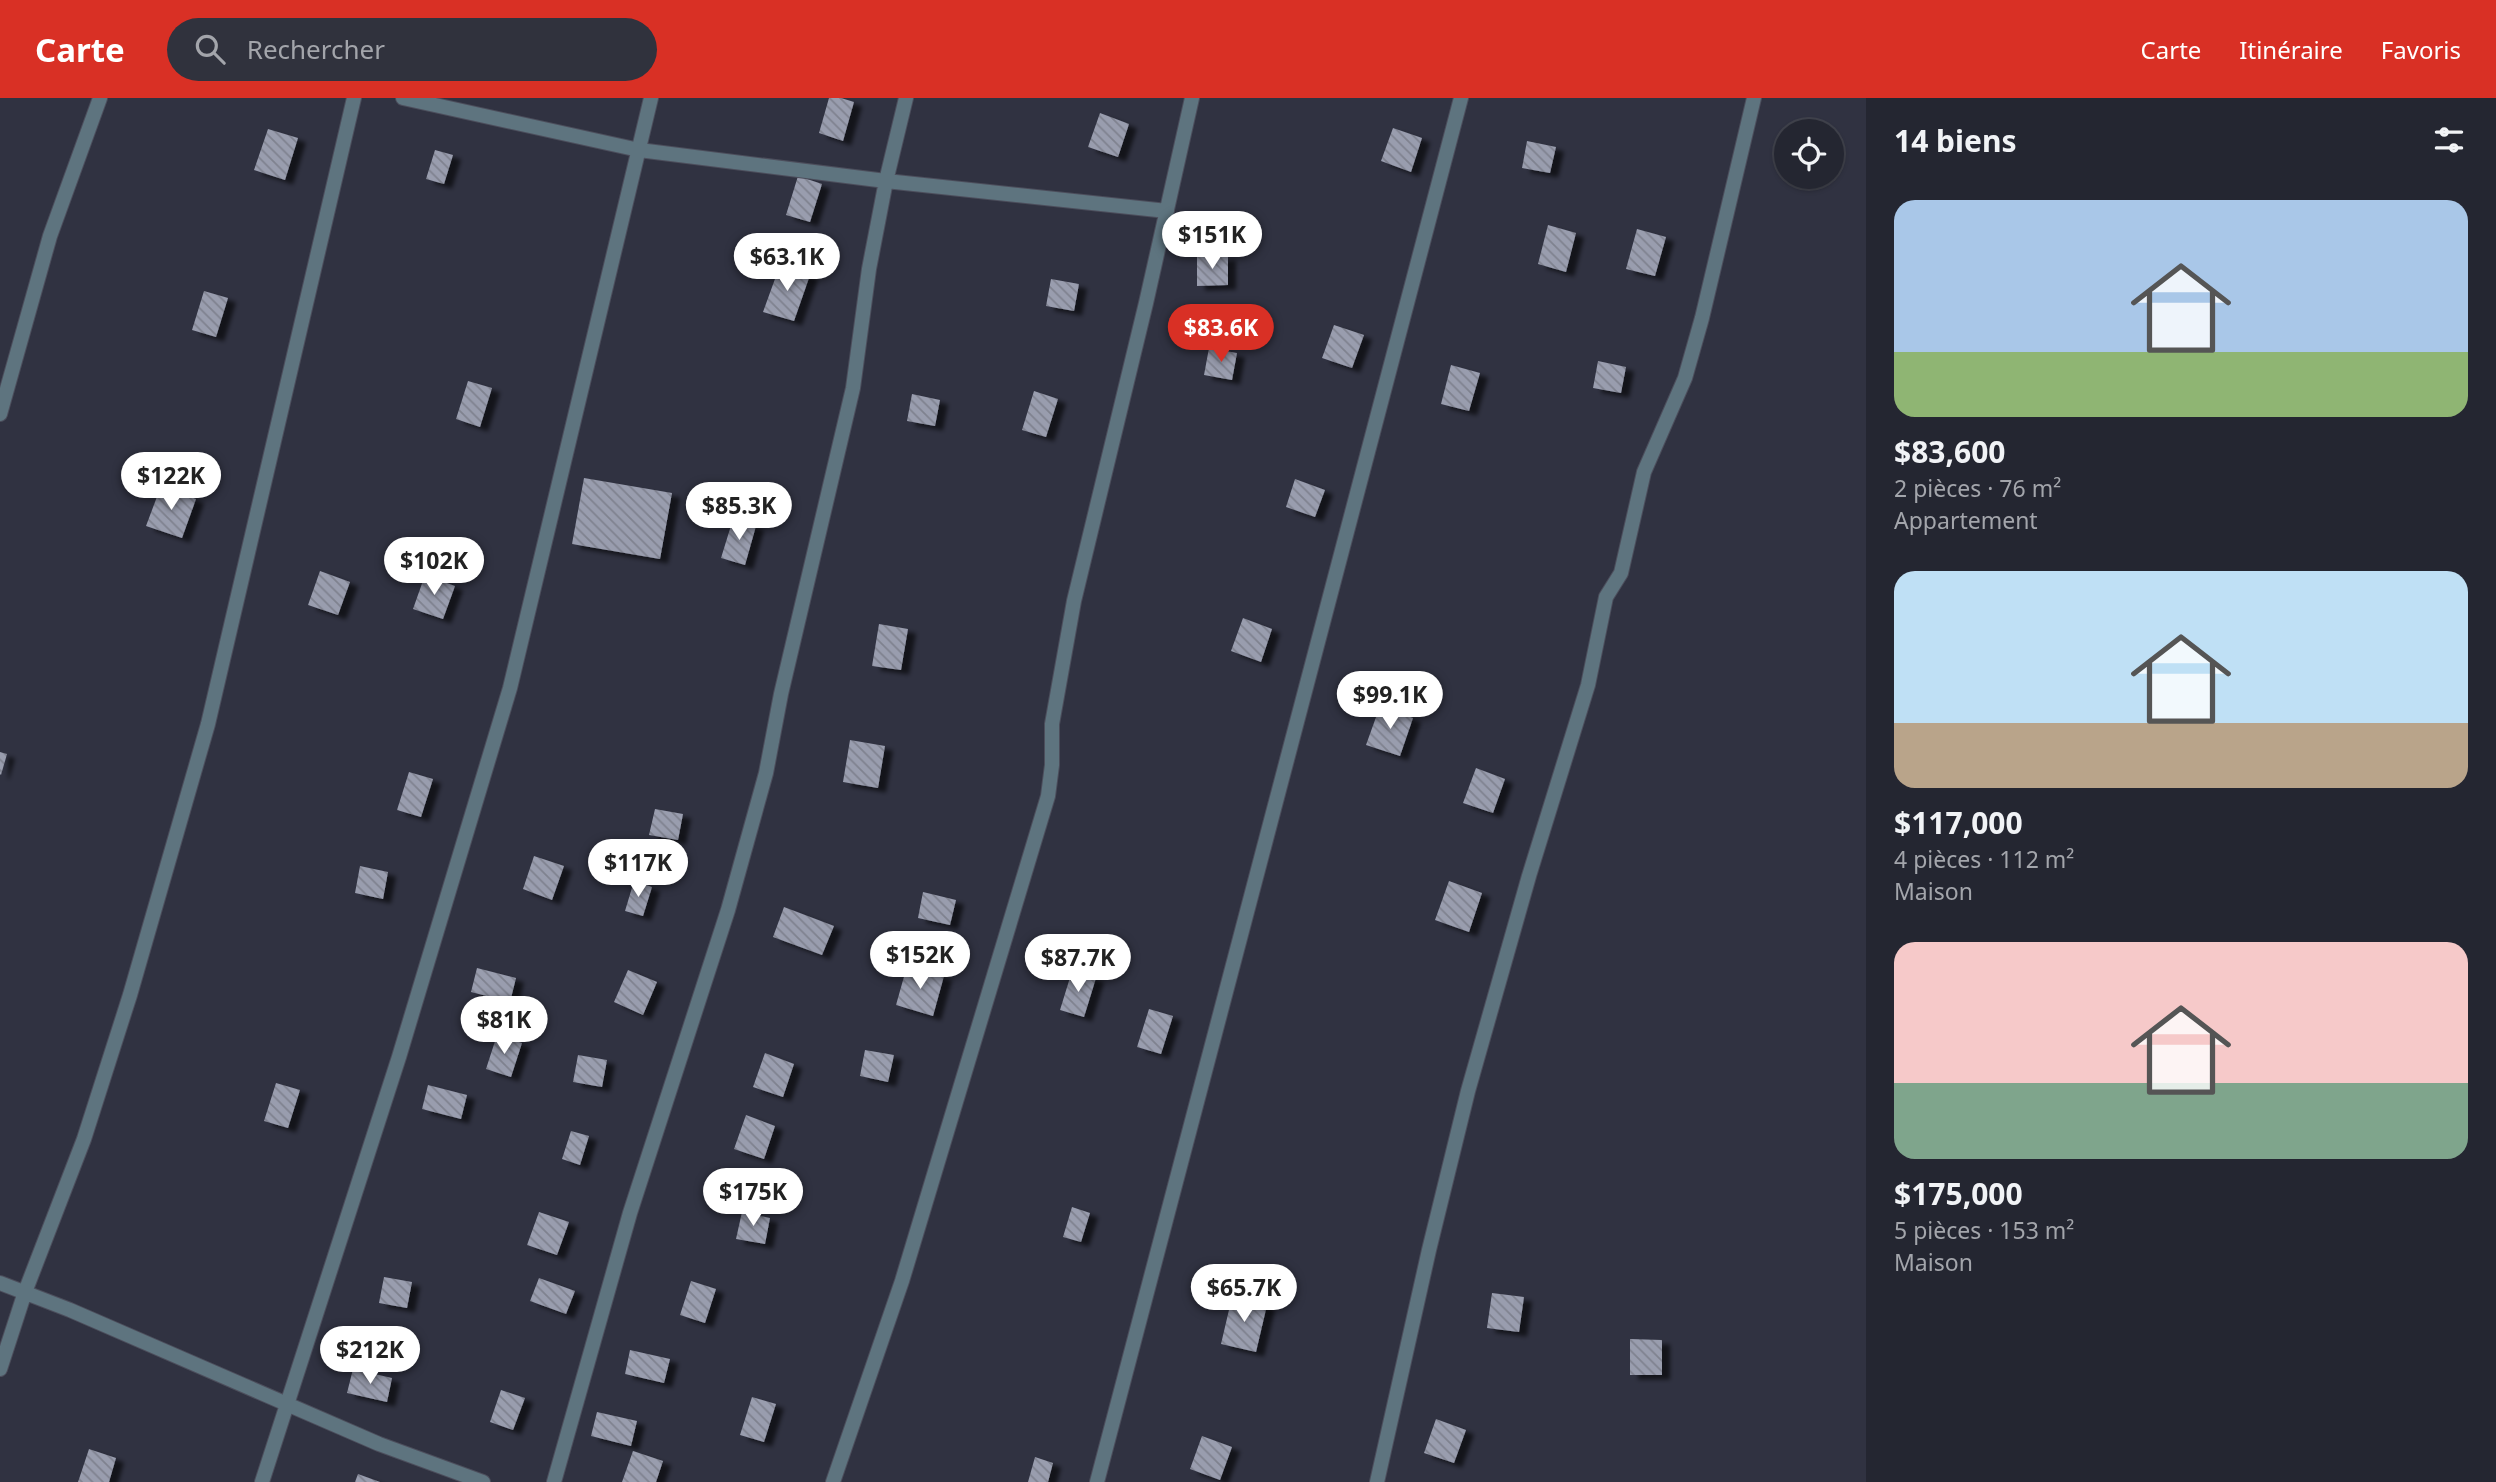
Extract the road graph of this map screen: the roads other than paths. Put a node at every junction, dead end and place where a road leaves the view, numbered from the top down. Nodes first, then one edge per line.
1 (100, 98) edge
2 (354, 98) edge
3 (403, 98) edge
4 (651, 98) edge
5 (906, 98) edge
6 (1192, 98) edge
7 (1461, 98) edge
8 (1754, 98) edge
9 (639, 150) junction
10 (886, 181) junction
11 (1167, 211) junction
12 (0, 415) edge
13 (0, 1283) edge
14 (25, 1292) junction
15 (0, 1369) edge
16 (287, 1404) junction
17 (262, 1482) edge
18 (483, 1482) edge
19 (554, 1482) edge
20 (833, 1482) edge
21 (1097, 1482) edge
22 (1377, 1482) edge

1 - 12 street
2 - 14 street
3 - 9 street
4 - 9 street
5 - 10 street
6 - 11 street
7 - 21 street
8 - 22 street
9 - 10 street
9 - 16 street
10 - 11 street
10 - 19 street
11 - 20 street
13 - 14 street
14 - 15 street
14 - 16 street
16 - 17 street
16 - 18 street

